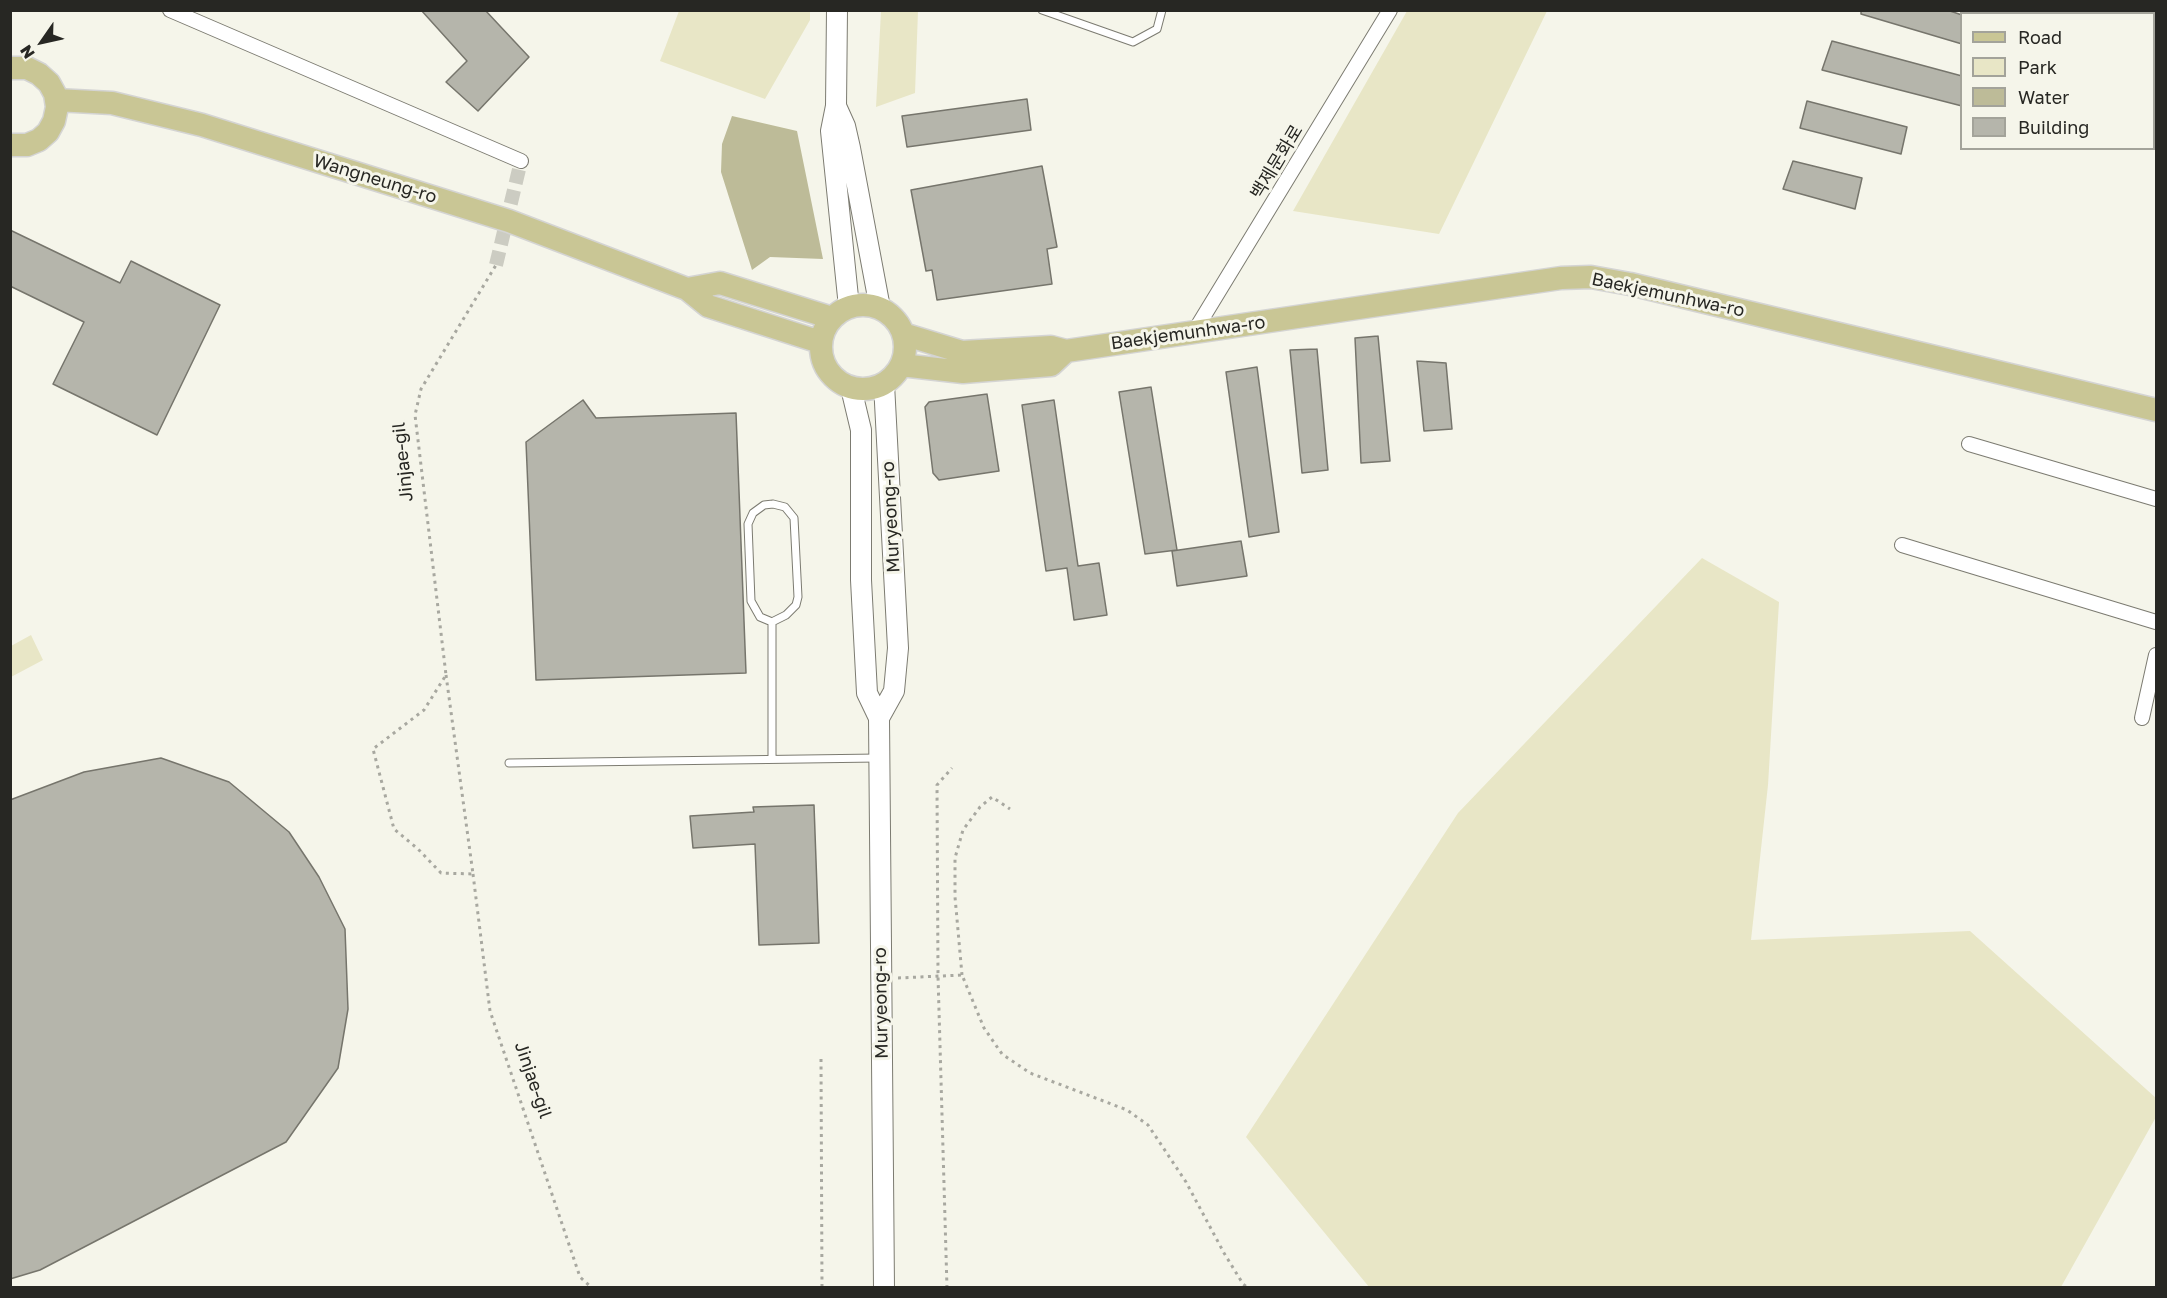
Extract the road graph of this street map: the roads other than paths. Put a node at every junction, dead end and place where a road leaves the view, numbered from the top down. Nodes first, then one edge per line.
1 (170, 10) edge
2 (837, 10) edge
3 (1042, 10) edge
4 (1162, 10) edge
5 (1390, 10) edge
6 (10, 68) edge
7 (56, 100) junction
8 (836, 106) junction
9 (10, 145) edge
10 (521, 161) dead end
11 (687, 289) junction
12 (880, 308) junction
13 (840, 312) junction
14 (1194, 332) junction
15 (903, 334) junction
16 (820, 342) junction
17 (1066, 351) junction
18 (901, 365) junction
19 (884, 384) junction
20 (851, 388) junction
21 (2157, 410) edge
22 (1969, 444) dead end
23 (2157, 499) edge
24 (1902, 545) dead end
25 (772, 622) junction
26 (2157, 622) edge
27 (2157, 655) edge
28 (879, 718) junction
29 (2142, 718) dead end
30 (880, 758) junction
31 (772, 759) junction
32 (510, 763) dead end
33 (884, 1287) edge

1 - 10 street
2 - 8 main road
3 - 4 lane
5 - 14 street, 백제문화로
6 - 7 main road
7 - 9 main road
7 - 11 main road, Wangneung-ro
8 - 12 main road
8 - 13 main road
11 - 13 main road
11 - 16 main road, Wangneung-ro
12 - 13 main road
12 - 15 main road
13 - 16 main road
14 - 17 main road, Baekjemunhwa-ro
14 - 21 main road, Baekjemunhwa-ro
15 - 17 main road, Baekjemunhwa-ro
15 - 18 main road
16 - 20 main road
17 - 18 main road, Baekjemunhwa-ro
18 - 19 main road
19 - 20 main road
19 - 28 main road, Muryeong-ro
20 - 28 main road, Muryeong-ro
22 - 23 street
24 - 26 street
25 - 25 lane
25 - 31 lane
27 - 29 street
28 - 30 main road, Muryeong-ro
30 - 31 lane
30 - 33 main road, Muryeong-ro
31 - 32 lane

